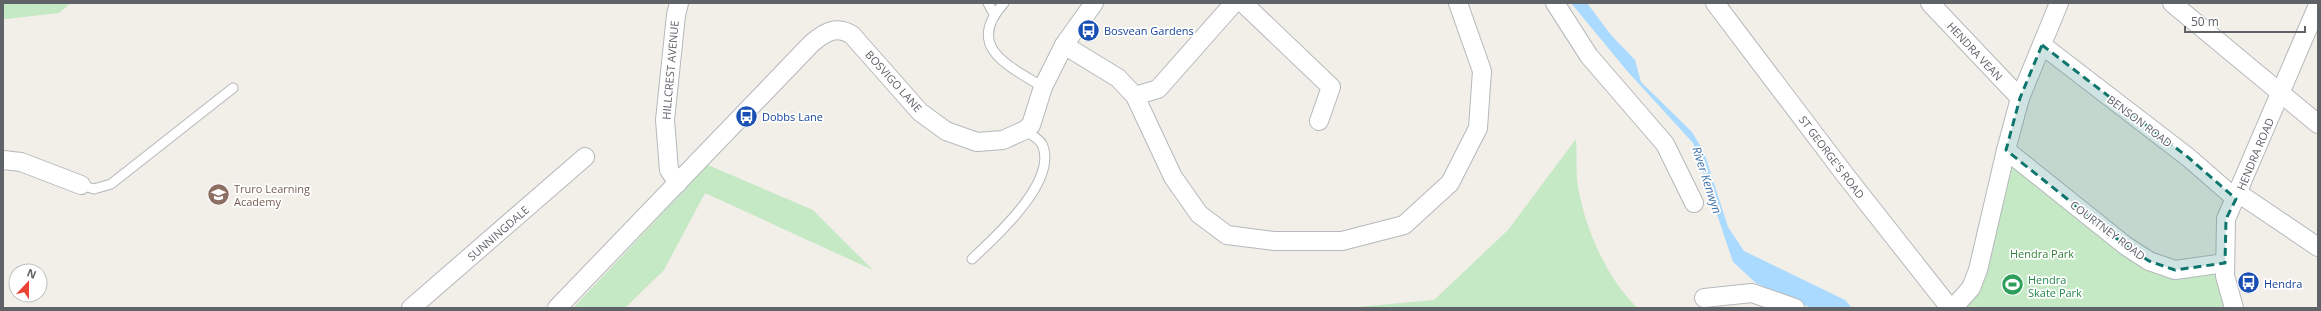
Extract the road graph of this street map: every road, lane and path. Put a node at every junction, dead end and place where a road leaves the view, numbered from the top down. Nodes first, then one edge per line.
1 (679, 3) edge
2 (988, 3) edge
3 (1004, 3) edge
4 (1094, 3) edge
5 (1234, 3) edge
6 (1243, 3) edge
7 (1458, 3) edge
8 (1555, 3) edge
9 (1715, 3) edge
10 (1930, 3) edge
11 (2059, 3) edge
12 (2172, 3) edge
13 (2313, 11) edge
14 (994, 14) junction
15 (1064, 45) junction
16 (2042, 45) junction
17 (1043, 87) junction
18 (233, 88) dead end
19 (2280, 92) junction
20 (1135, 96) junction
21 (2020, 98) junction
22 (1319, 121) dead end
23 (2318, 124) edge
24 (1026, 130) junction
25 (2006, 150) junction
26 (585, 157) dead end
27 (3, 160) edge
28 (678, 183) junction
29 (81, 185) joint
30 (2237, 196) junction
31 (1694, 203) dead end
32 (2318, 247) edge
33 (972, 259) dead end
34 (2225, 263) junction
35 (1704, 298) dead end
36 (411, 308) edge
37 (557, 308) edge
38 (1795, 308) edge
39 (1952, 308) edge
40 (2234, 308) edge

1 - 28 street, HILLCREST AVENUE
2 - 14 lane
3 - 14 lane
4 - 15 street
5 - 20 street
6 - 22 street
7 - 20 street
8 - 31 street
9 - 39 street, ST GEORGE'S ROAD
10 - 21 street, HENDRA VEAN
11 - 16 street
12 - 19 street
13 - 19 street, HENDRA ROAD
14 - 17 lane
15 - 17 street
15 - 20 street
16 - 21 street
16 - 30 street, BENSON ROAD
17 - 24 street
18 - 29 lane
19 - 23 street
19 - 30 street, HENDRA ROAD
21 - 25 street
24 - 28 street, BOSVIGO LANE
24 - 33 lane
25 - 34 street, COURTNEY ROAD
25 - 39 street
26 - 36 street, SUNNINGDALE
27 - 29 street
28 - 37 street
30 - 32 street, BENSON ROAD
30 - 34 street, HENDRA ROAD
34 - 40 street, HENDRA ROAD
35 - 38 street

